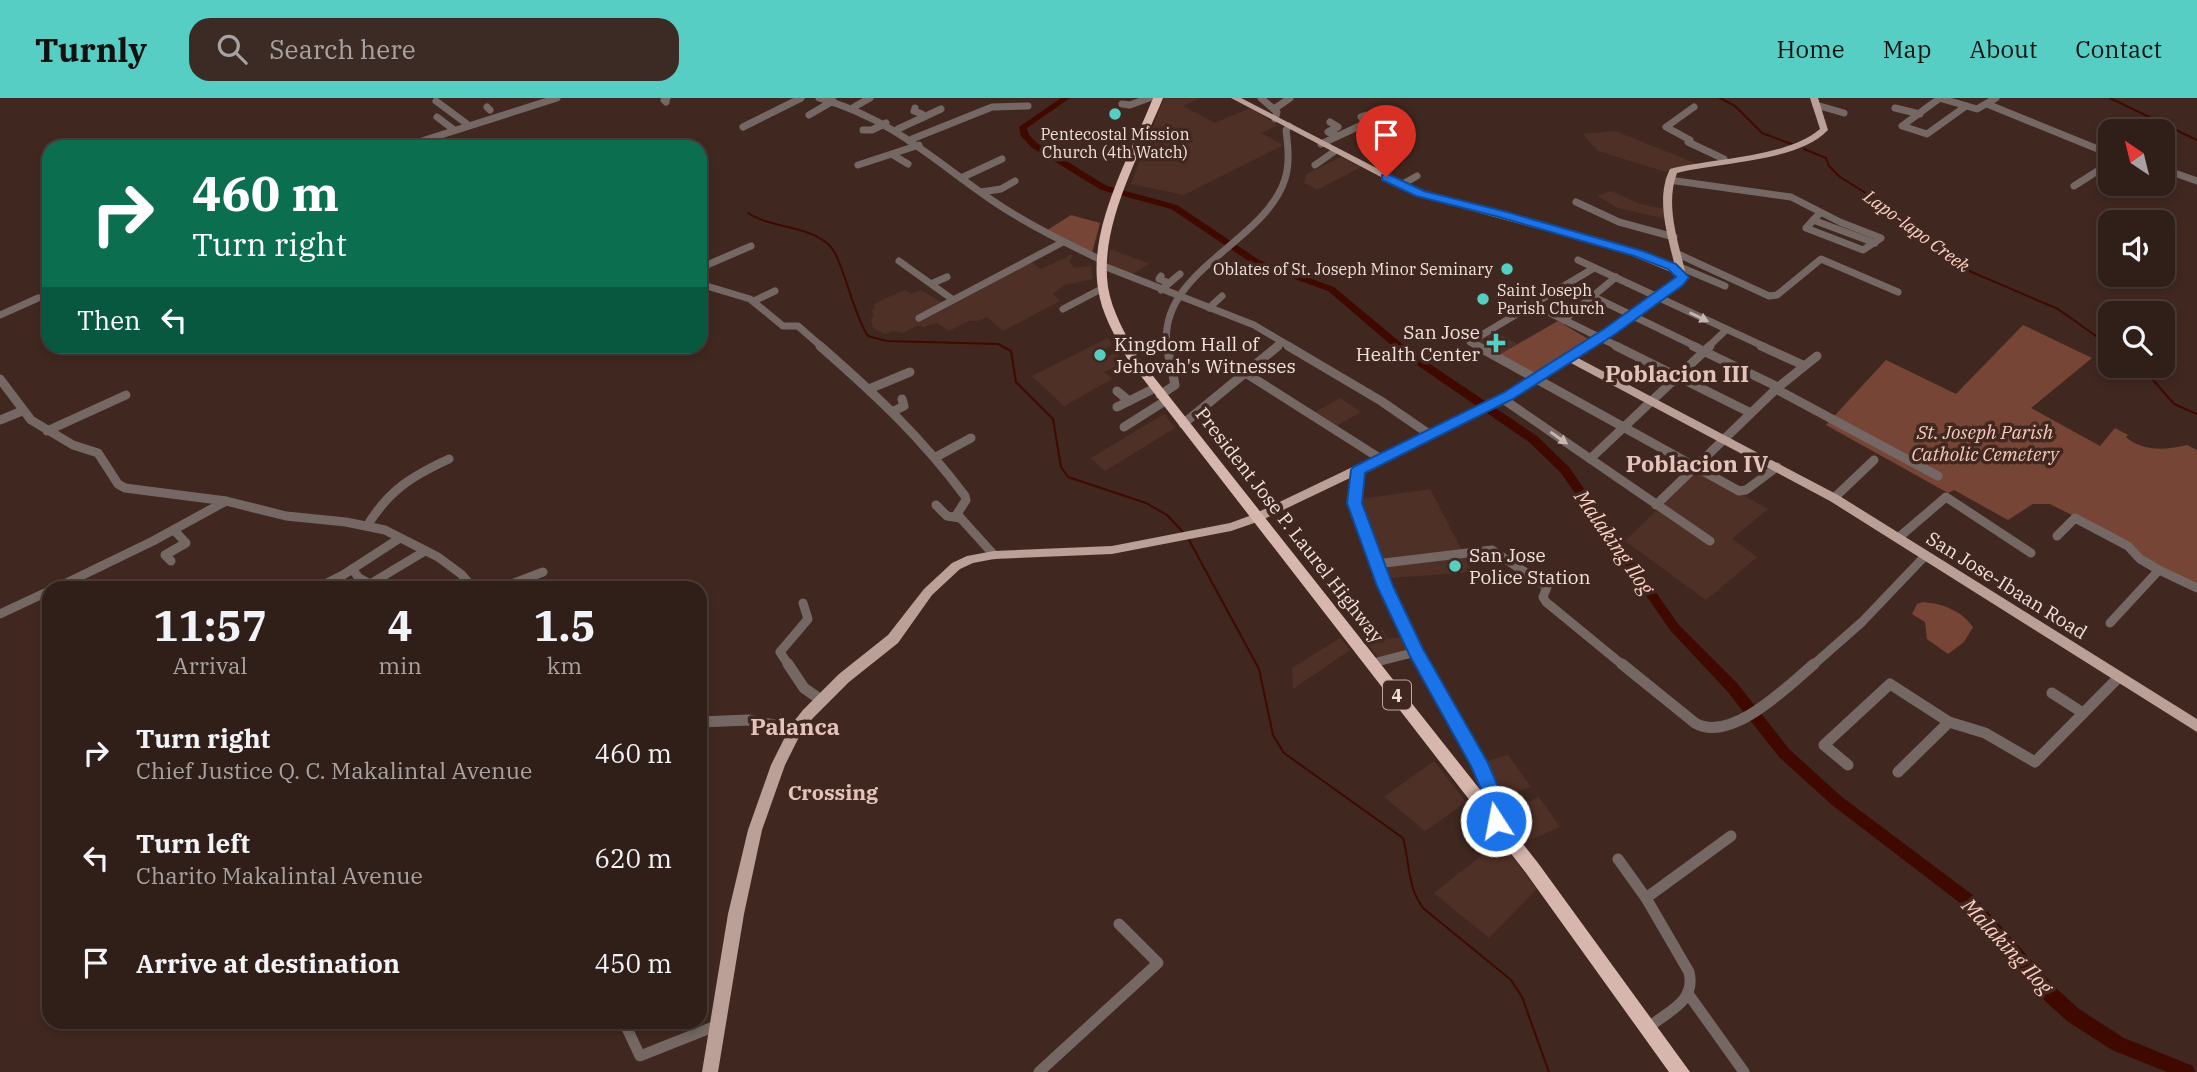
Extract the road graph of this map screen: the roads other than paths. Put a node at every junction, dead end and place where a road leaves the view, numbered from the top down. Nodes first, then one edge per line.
1 (556, 98) edge
2 (801, 98) edge
3 (819, 98) edge
4 (870, 98) edge
5 (1145, 98) edge
6 (1158, 98) edge
7 (1235, 98) edge
8 (1261, 98) edge
9 (1939, 98) edge
10 (1996, 98) edge
11 (1284, 99) edge
12 (436, 101) dead end
13 (833, 101) junction
14 (1815, 101) edge
15 (1122, 104) dead end
16 (1987, 104) junction
17 (1028, 106) dead end
18 (1966, 106) junction
19 (854, 107) junction
20 (915, 107) dead end
21 (1694, 107) dead end
22 (1895, 108) dead end
23 (941, 109) dead end
24 (1273, 109) junction
25 (1844, 113) dead end
26 (1920, 114) junction
27 (809, 115) dead end
28 (1366, 115) dead end
29 (437, 117) dead end
30 (922, 118) junction
31 (1275, 119) junction
32 (1330, 122) dead end
33 (886, 123) junction
34 (467, 124) junction
35 (1289, 126) junction
36 (743, 127) dead end
37 (453, 129) junction
38 (898, 129) junction
39 (863, 130) dead end
40 (1823, 132) joint
41 (1338, 136) junction
42 (912, 139) junction
43 (422, 140) edge
44 (1321, 144) junction
45 (919, 145) junction
46 (2098, 149) edge
47 (1335, 151) junction
48 (893, 155) junction
49 (1002, 159) dead end
50 (1724, 159) junction
51 (908, 164) dead end
52 (858, 165) dead end
53 (1315, 166) dead end
54 (2098, 171) edge
55 (2175, 173) edge
56 (1418, 176) dead end
57 (961, 178) junction
58 (1669, 180) junction
59 (1016, 181) dead end
60 (2197, 181) edge
61 (1401, 185) junction
62 (2074, 186) dead end
63 (981, 192) junction
64 (1576, 202) dead end
65 (1820, 213) junction
66 (1674, 236) junction
67 (1063, 242) junction
68 (751, 246) dead end
69 (1678, 254) junction
70 (1578, 260) dead end
71 (899, 261) dead end
72 (1101, 262) junction
73 (707, 265) edge
74 (1594, 268) junction
75 (1680, 269) junction
76 (1180, 274) dead end
77 (1161, 276) dead end
78 (947, 277) dead end
79 (1615, 277) junction
80 (1169, 283) junction
81 (933, 284) junction
82 (707, 286) edge
83 (1725, 286) dead end
84 (1103, 288) junction
85 (1161, 290) junction
86 (775, 291) dead end
87 (1898, 292) dead end
88 (1222, 296) dead end
89 (1592, 296) junction
90 (1658, 297) junction
91 (38, 298) dead end
92 (1179, 298) junction
93 (952, 299) junction
94 (754, 301) junction
95 (1534, 305) junction
96 (1209, 308) junction
97 (1063, 309) dead end
98 (0, 315) edge
99 (1632, 316) junction
100 (919, 318) dead end
101 (1564, 320) junction
102 (1726, 330) junction
103 (1599, 337) junction
104 (1282, 342) junction
105 (1702, 351) junction
106 (1817, 356) dead end
107 (1568, 357) junction
108 (1803, 366) junction
109 (847, 369) junction
110 (910, 372) dead end
111 (1244, 372) junction
112 (836, 373) dead end
113 (1676, 376) junction
114 (0, 379) edge
115 (1535, 379) junction
116 (1777, 388) junction
117 (869, 389) junction
118 (1117, 391) dead end
119 (127, 395) dead end
120 (1160, 395) junction
121 (902, 399) dead end
122 (1129, 401) junction
123 (1651, 401) junction
124 (1498, 402) junction
125 (1117, 407) dead end
126 (22, 411) junction
127 (894, 411) junction
128 (1751, 413) junction
129 (0, 420) edge
130 (1183, 424) junction
131 (1124, 427) dead end
132 (1623, 427) junction
133 (47, 431) junction
134 (1429, 434) junction
135 (971, 438) dead end
136 (1724, 439) junction
137 (936, 457) junction
138 (1381, 458) junction
139 (449, 459) dead end
140 (1590, 459) junction
141 (1874, 460) dead end
142 (1696, 466) junction
143 (1777, 467) junction
144 (1358, 470) junction
145 (1938, 476) dead end
146 (1833, 498) junction
147 (226, 501) junction
148 (936, 505) dead end
149 (1656, 505) junction
150 (960, 518) junction
151 (1255, 518) junction
152 (367, 526) junction
153 (174, 530) junction
154 (2057, 536) dead end
155 (400, 538) junction
156 (1898, 538) junction
157 (1710, 541) dead end
158 (425, 551) junction
159 (2031, 553) dead end
160 (994, 555) junction
161 (1925, 556) junction
162 (171, 561) dead end
163 (1376, 564) junction
164 (352, 569) junction
165 (2159, 570) junction
166 (543, 572) dead end
167 (84, 581) edge
168 (330, 581) edge
169 (364, 581) edge
170 (375, 581) edge
171 (467, 581) edge
172 (519, 581) edge
173 (2197, 588) edge
174 (42, 594) edge
175 (803, 603) dead end
176 (0, 614) edge
177 (2110, 624) dead end
178 (1416, 652) junction
179 (1373, 663) junction
180 (2119, 677) junction
181 (2052, 693) dead end
182 (821, 700) junction
183 (2083, 713) junction
184 (707, 721) edge
185 (1949, 722) junction
186 (2197, 726) edge
187 (796, 729) junction
188 (1848, 765) dead end
189 (1898, 772) dead end
190 (1496, 821) junction
191 (1731, 836) dead end
192 (1618, 859) dead end
193 (1646, 898) junction
194 (1119, 924) dead end
195 (1689, 995) junction
196 (718, 1025) junction
197 (1649, 1027) junction
198 (627, 1029) edge
199 (710, 1072) edge
200 (1038, 1072) edge
201 (1682, 1072) edge
202 (1744, 1072) edge

1 - 34 street
2 - 36 street
3 - 13 street
4 - 19 street
5 - 15 street
6 - 72 highway, President Jose P. Laurel Highway / 4
7 - 31 main road
8 - 24 street
9 - 18 street
9 - 26 street
10 - 16 street
11 - 24 street
12 - 34 street
13 - 19 street
13 - 27 street
14 - 25 street
14 - 40 main road
16 - 18 street
16 - 46 street
17 - 42 street
18 - 26 street
19 - 33 street
20 - 30 street
21 - 50 street
22 - 26 street
23 - 30 street
24 - 31 street
28 - 41 street
29 - 37 street
30 - 38 street
31 - 35 main road
32 - 41 street
33 - 38 street
33 - 39 street
34 - 37 street
35 - 44 main road
35 - 92 street
37 - 43 street
38 - 42 street
40 - 50 main road
41 - 44 street
42 - 45 street
44 - 47 main road
45 - 48 street
45 - 57 street
47 - 53 street
47 - 61 main road
48 - 51 street
48 - 52 street
49 - 57 street
50 - 58 main road
54 - 62 street
55 - 60 street
56 - 61 street
57 - 63 street
58 - 65 street
58 - 66 main road
59 - 63 street
61 - 75 main road
63 - 67 street
64 - 66 street
65 - 65 street
66 - 69 main road
67 - 72 street
67 - 93 street
68 - 73 street
69 - 75 main road
69 - 87 street
70 - 74 street
71 - 81 street
72 - 84 highway, President Jose P. Laurel Highway / 4
72 - 85 street
74 - 79 street
74 - 95 street
75 - 83 street
75 - 90 main road
76 - 80 street
77 - 80 street
78 - 81 street
79 - 89 street
79 - 90 street
80 - 85 street
81 - 93 street
82 - 94 street
84 - 97 street
84 - 120 highway, President Jose P. Laurel Highway / 4
85 - 92 street
86 - 94 street
88 - 96 street
89 - 99 street
89 - 101 street
90 - 99 main road
90 -> 102 street
91 - 98 street
92 - 96 street
92 - 120 street
93 - 100 street
94 - 109 street
95 - 101 street
95 - 115 street
96 - 104 street
99 - 103 main road
99 - 105 street
101 - 103 street
102 - 105 street
102 - 108 street
103 - 107 main road
103 - 113 street
104 - 111 street
104 - 134 street
105 - 113 street
105 - 116 street
106 - 108 street
107 - 115 main road
107 - 123 main road, San Jose-Ibaan Road
108 - 116 street
109 - 112 street
109 - 117 street
110 - 117 street
111 - 130 street
111 - 138 street
113 - 123 street
113 - 128 street
114 - 126 street
115 - 124 main road
115 - 132 street
116 - 128 street
116 - 145 street
117 - 127 street
118 - 122 street
119 - 133 street
120 - 122 street
120 - 130 highway, President Jose P. Laurel Highway / 4
120 - 131 street
121 - 127 street
122 - 125 street
123 - 132 street
123 - 136 main road, San Jose-Ibaan Road
124 - 134 main road
124 -> 140 street
126 - 129 street
126 - 133 street
127 - 137 street
128 - 136 street
130 - 151 highway, President Jose P. Laurel Highway / 4
132 - 140 street
132 - 142 street
133 - 147 street
134 - 138 main road
135 - 137 street
136 - 142 street
136 - 143 main road, San Jose-Ibaan Road
137 - 150 street
138 - 144 main road
139 - 152 street
140 - 149 street
141 - 146 street
142 - 143 street
142 - 149 street
143 - 146 main road, San Jose-Ibaan Road
144 - 151 main road
144 - 163 main road
146 - 156 main road, San Jose-Ibaan Road
147 - 152 street
147 - 153 street
148 - 150 street
149 - 157 street
150 - 160 street
151 - 160 main road
151 - 179 highway, President Jose P. Laurel Highway / 4
152 - 155 street
153 - 162 street
153 - 167 street
154 - 165 street
155 - 158 street
155 - 164 street
156 - 159 street
156 - 161 main road, San Jose-Ibaan Road
158 - 170 street
158 - 171 street
160 - 182 main road
161 - 163 street
161 - 180 main road, San Jose-Ibaan Road
163 - 178 main road
164 - 168 street
164 - 169 street
165 - 173 street
165 - 177 street
166 - 172 street
174 - 176 street
175 - 182 street
178 - 179 street
178 - 190 main road
179 - 190 highway, President Jose P. Laurel Highway / 4
180 - 183 street
180 - 186 main road, San Jose-Ibaan Road
181 - 183 street
182 - 187 main road
183 - 185 street
184 - 187 street
185 - 188 street
185 - 189 street
187 - 196 main road
190 - 197 highway, President Jose P. Laurel Highway / 4
191 - 193 street
192 - 193 street
193 - 195 street
194 - 200 street
195 - 197 street
195 - 202 street
196 - 198 street
196 - 199 main road
197 - 201 highway, President Jose P. Laurel Highway / 4

